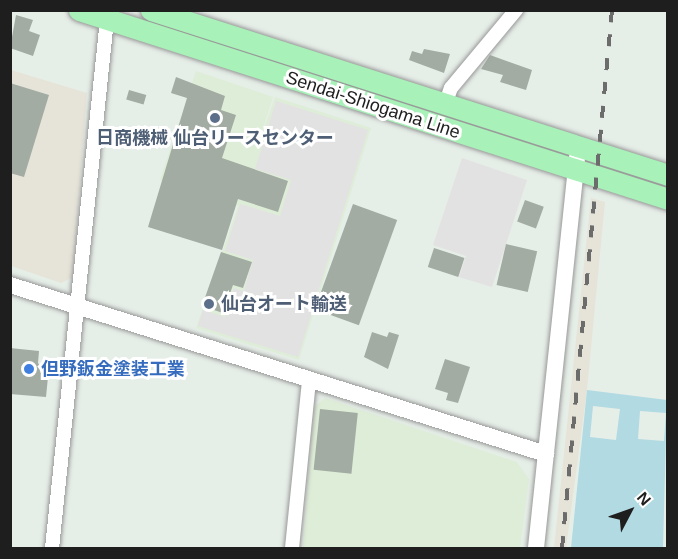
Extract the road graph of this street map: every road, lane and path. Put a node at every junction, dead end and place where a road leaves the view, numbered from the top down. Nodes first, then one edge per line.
1 (79, 10) edge
2 (151, 10) edge
3 (516, 10) edge
4 (107, 19) junction
5 (445, 105) junction
6 (578, 146) junction
7 (574, 169) junction
8 (668, 175) edge
9 (668, 199) edge
10 (10, 285) edge
11 (76, 306) junction
12 (309, 382) junction
13 (546, 454) junction
14 (52, 549) edge
15 (292, 549) edge
16 (536, 549) edge

1 - 4 main road, Sendai-Shiogama Line
2 - 5 main road, Sendai-Shiogama Line
3 - 5 street
4 - 7 main road, Sendai-Shiogama Line
4 - 11 street
5 - 6 main road, Sendai-Shiogama Line
6 - 7 street
6 - 8 main road, Sendai-Shiogama Line
7 - 9 main road, Sendai-Shiogama Line
7 - 13 street
10 - 11 street
11 - 12 street
11 - 14 street
12 - 13 street
12 - 15 street
13 - 16 street

